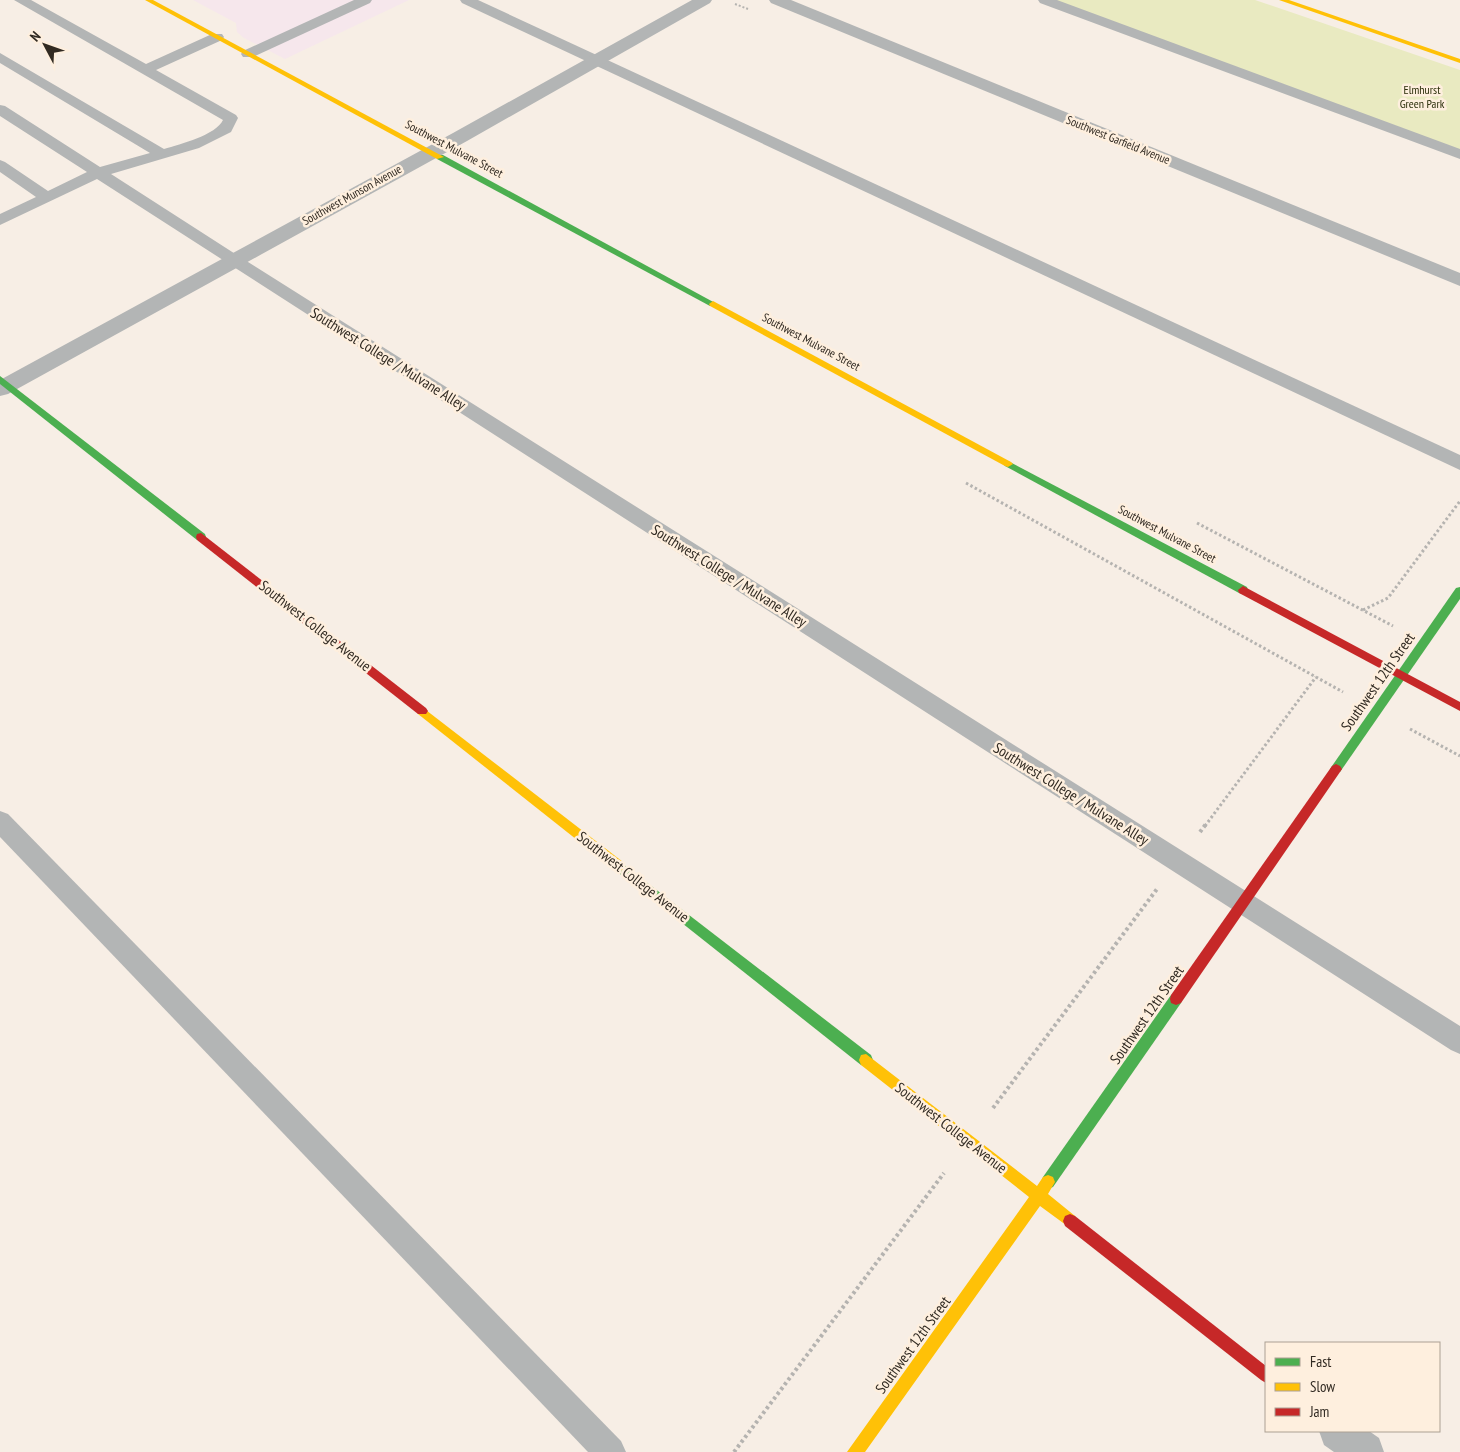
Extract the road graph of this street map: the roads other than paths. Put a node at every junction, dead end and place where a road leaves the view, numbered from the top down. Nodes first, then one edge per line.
1 (21, 0) edge
2 (148, 0) edge
3 (365, 0) edge
4 (467, 0) edge
5 (704, 0) edge
6 (777, 0) edge
7 (1045, 0) edge
8 (1282, 0) edge
9 (217, 37) junction
10 (248, 54) junction
11 (0, 57) edge
12 (595, 61) junction
13 (1460, 61) edge
14 (145, 70) junction
15 (0, 109) edge
16 (430, 152) junction
17 (162, 154) junction
18 (1460, 154) edge
19 (0, 165) edge
20 (98, 173) junction
21 (47, 197) junction
22 (0, 220) edge
23 (234, 261) junction
24 (1460, 280) edge
25 (3, 384) edge
26 (1460, 463) edge
27 (1460, 591) edge
28 (1401, 676) junction
29 (1460, 707) edge
30 (0, 821) edge
31 (1244, 903) junction
32 (1460, 1042) edge
33 (1038, 1197) junction
34 (1265, 1374) edge
35 (1339, 1432) edge
36 (610, 1452) edge
37 (855, 1452) edge
38 (1365, 1452) edge

1 - 14 lane
2 - 9 street, Southwest Mulvane Street
3 - 10 lane
4 - 12 lane
5 - 12 street, Southwest Munson Avenue
6 - 24 street, Southwest Garfield Avenue
7 - 18 lane
8 - 13 street
9 - 10 street, Southwest Mulvane Street
9 - 14 lane
10 - 16 street, Southwest Mulvane Street
11 - 17 lane
12 - 16 street, Southwest Munson Avenue
12 - 26 lane
14 - 17 lane
15 - 20 lane, Southwest College / Mulvane Alley
16 - 23 street, Southwest Munson Avenue
16 - 28 street, Southwest Mulvane Street
17 - 20 lane
19 - 21 lane
20 - 21 lane
20 - 23 lane, Southwest College / Mulvane Alley
21 - 22 lane
23 - 25 street, Southwest Munson Avenue
23 - 31 lane, Southwest College / Mulvane Alley
25 - 33 street, Southwest College Avenue
27 - 28 street, Southwest 12th Street
28 - 29 street, Southwest Mulvane Street
28 - 31 street, Southwest 12th Street
30 - 36 lane
31 - 32 lane, Southwest College / Mulvane Alley
31 - 33 street, Southwest 12th Street
33 - 34 street, Southwest College Avenue
33 - 37 street, Southwest 12th Street
35 - 38 street

